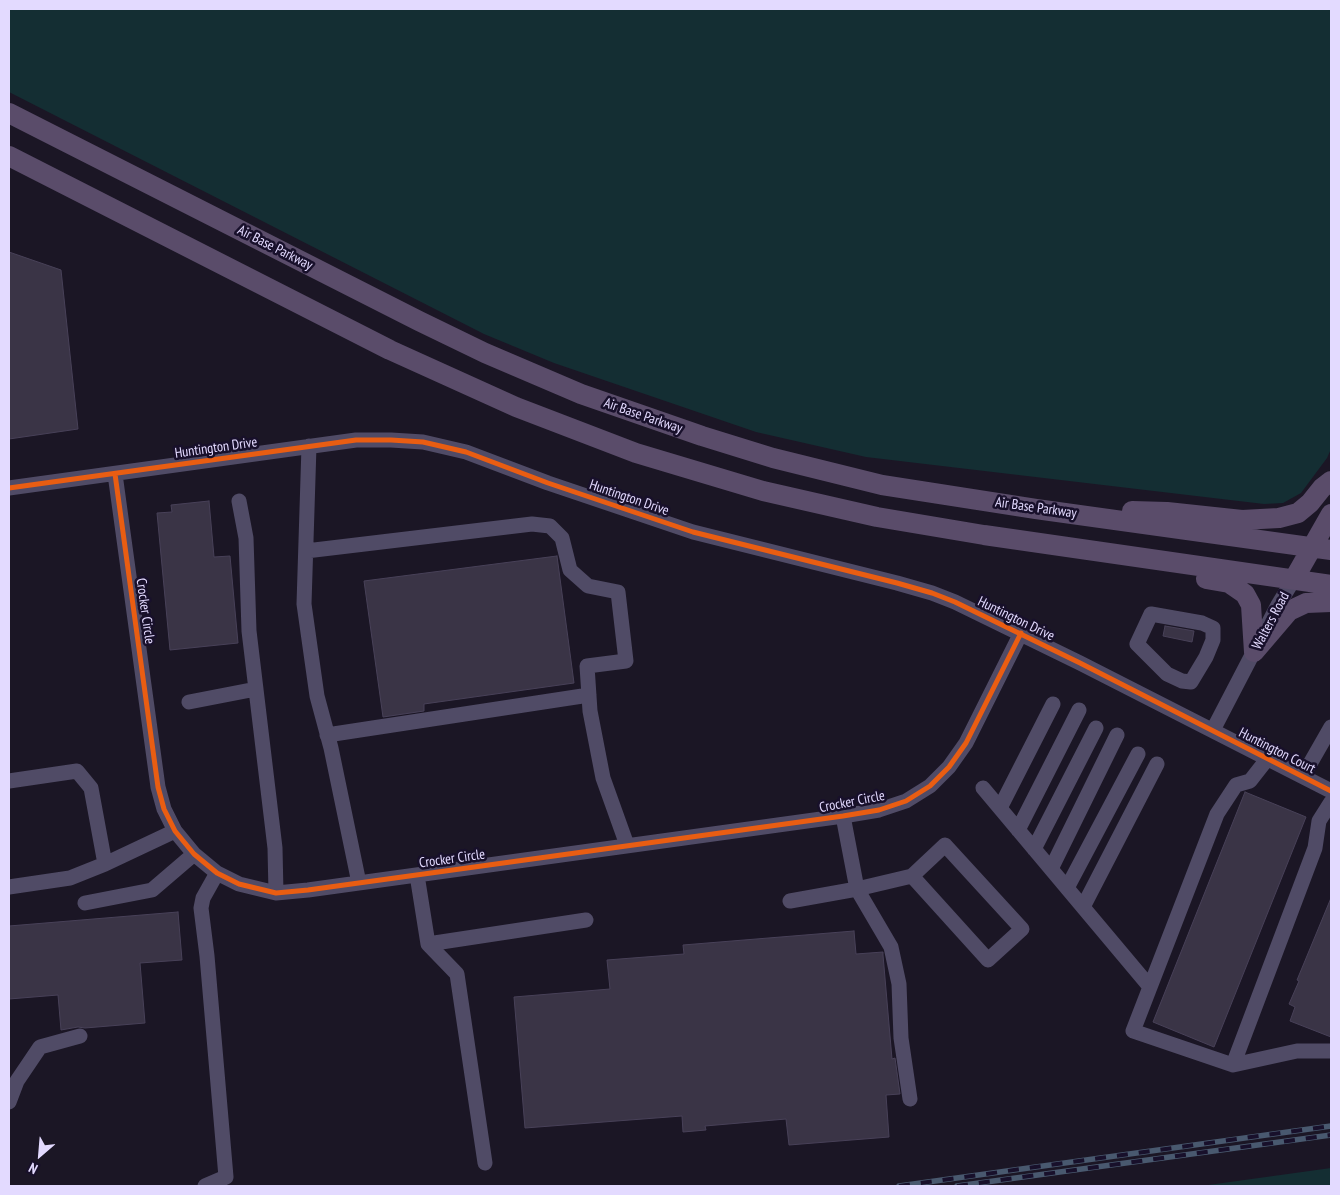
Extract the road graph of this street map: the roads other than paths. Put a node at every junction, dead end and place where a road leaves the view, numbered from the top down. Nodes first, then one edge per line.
1 (9, 113) edge
2 (9, 156) edge
3 (309, 446) junction
4 (115, 474) junction
5 (1331, 481) edge
6 (9, 488) edge
7 (239, 501) dead end
8 (1036, 509) junction
9 (1331, 514) edge
10 (1042, 543) junction
11 (1322, 549) edge
12 (306, 551) junction
13 (1294, 579) junction
14 (1331, 585) edge
15 (1331, 602) edge
16 (1021, 633) junction
17 (1137, 644) joint
18 (1254, 652) junction
19 (256, 689) junction
20 (589, 695) junction
21 (188, 702) dead end
22 (1053, 704) dead end
23 (1079, 710) dead end
24 (1096, 728) dead end
25 (1331, 728) edge
26 (1213, 730) junction
27 (327, 735) junction
28 (1117, 735) dead end
29 (1138, 754) dead end
30 (1268, 758) junction
31 (1157, 764) dead end
32 (1303, 776) junction
33 (9, 781) edge
34 (984, 788) dead end
35 (1331, 791) edge
36 (1331, 802) edge
37 (1000, 808) junction
38 (843, 816) junction
39 (1018, 830) junction
40 (175, 831) junction
41 (627, 845) junction
42 (1034, 849) junction
43 (194, 854) junction
44 (105, 864) junction
45 (1051, 869) junction
46 (217, 873) junction
47 (417, 875) junction
48 (912, 876) junction
49 (359, 883) junction
50 (9, 886) edge
51 (1067, 888) junction
52 (857, 889) junction
53 (276, 893) junction
54 (790, 901) dead end
55 (85, 903) dead end
56 (1083, 907) junction
57 (586, 920) dead end
58 (428, 944) junction
59 (1150, 987) junction
60 (80, 1036) dead end
61 (1331, 1051) edge
62 (1233, 1065) junction
63 (910, 1100) dead end
64 (9, 1102) edge
65 (485, 1163) dead end
66 (205, 1186) edge

1 - 8 main road, Air Base Parkway
2 - 10 main road
3 - 4 street, Huntington Drive
3 - 12 street
3 - 16 street, Huntington Drive
4 - 6 street, Huntington Drive
4 - 40 street, Crocker Circle
5 - 8 main road
7 - 19 street
8 - 11 main road, Air Base Parkway
9 - 11 main road, Walters Road
10 - 13 main road
10 - 18 main road
11 - 13 main road, Walters Road
12 - 20 street
12 - 27 street
13 - 14 main road
13 - 18 street, Walters Road
15 - 18 main road
16 - 26 street, Huntington Drive
16 - 38 street, Crocker Circle
17 - 17 street
18 - 26 street, Walters Road
19 - 21 street
19 - 53 street
20 - 27 street
20 - 41 street
22 - 37 street
23 - 39 street
24 - 42 street
25 - 32 street
26 - 30 street, Huntington Court
27 - 49 street
28 - 45 street
29 - 51 street
30 - 32 street, Huntington Court
30 - 59 street
31 - 56 street
32 - 35 street, Huntington Court
33 - 44 street
34 - 37 street
36 - 62 street
37 - 39 street
38 - 41 street, Crocker Circle
38 - 52 street
39 - 42 street
40 - 43 street, Crocker Circle
40 - 44 street
41 - 47 street, Crocker Circle
42 - 45 street
43 - 46 street, Crocker Circle
43 - 55 street
44 - 50 street
45 - 51 street
46 - 53 street, Crocker Circle
46 - 66 street
47 - 49 street, Crocker Circle
47 - 58 street
48 - 48 street
48 - 52 street
49 - 53 street, Crocker Circle
51 - 56 street
52 - 54 street
52 - 63 street
56 - 59 street
57 - 58 street
58 - 65 street
59 - 62 street
60 - 64 street
61 - 62 street

